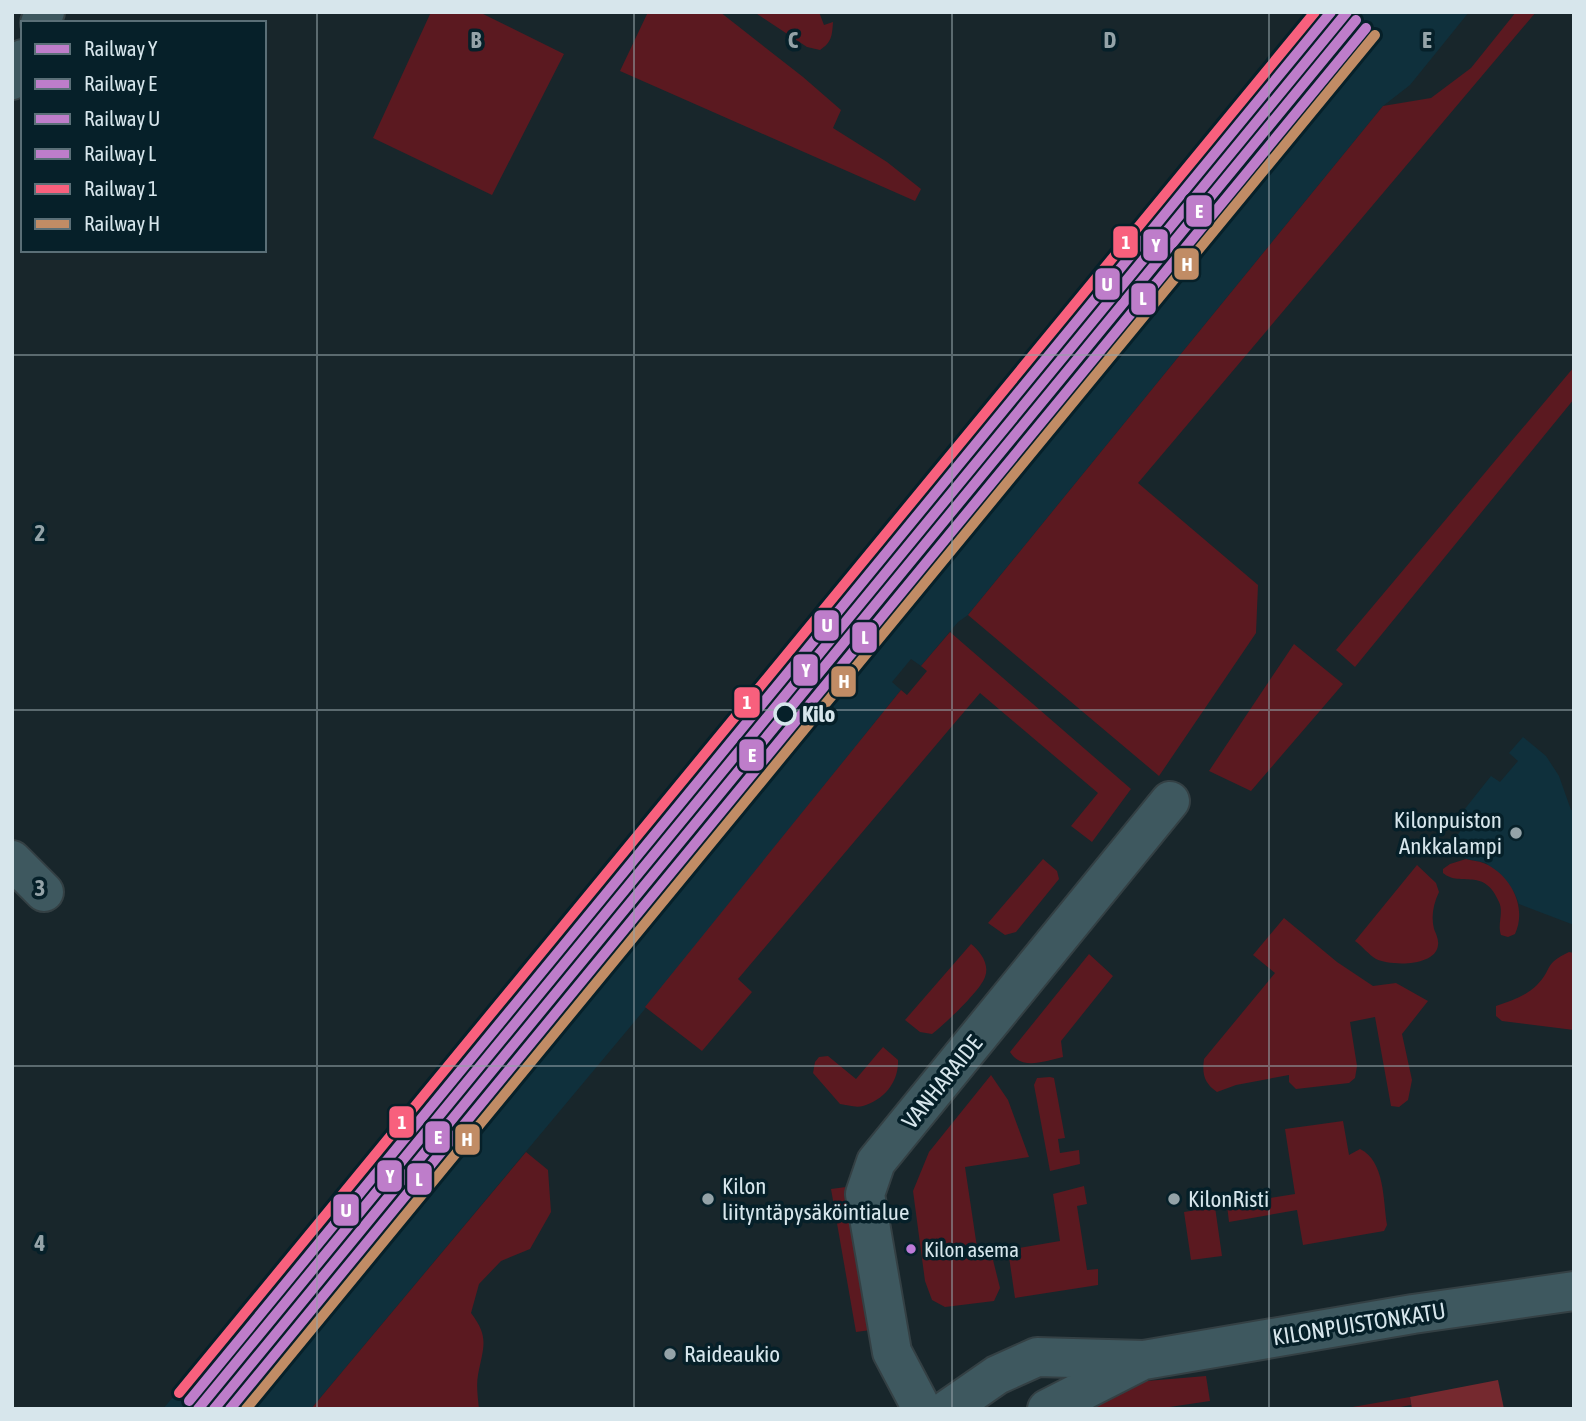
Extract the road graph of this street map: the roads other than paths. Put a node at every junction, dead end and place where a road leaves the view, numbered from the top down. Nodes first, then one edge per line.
1 (21, 62) edge
2 (12, 80) edge
3 (1170, 801) dead end
4 (12, 860) edge
5 (44, 892) dead end
6 (1574, 1291) edge
7 (1144, 1360) junction
8 (922, 1409) edge
9 (948, 1409) edge
10 (1047, 1409) edge

1 - 2 street
3 - 8 street, VANHARAIDE
4 - 5 street
6 - 7 street, KILONPUISTONKATU
7 - 9 street
7 - 10 street

